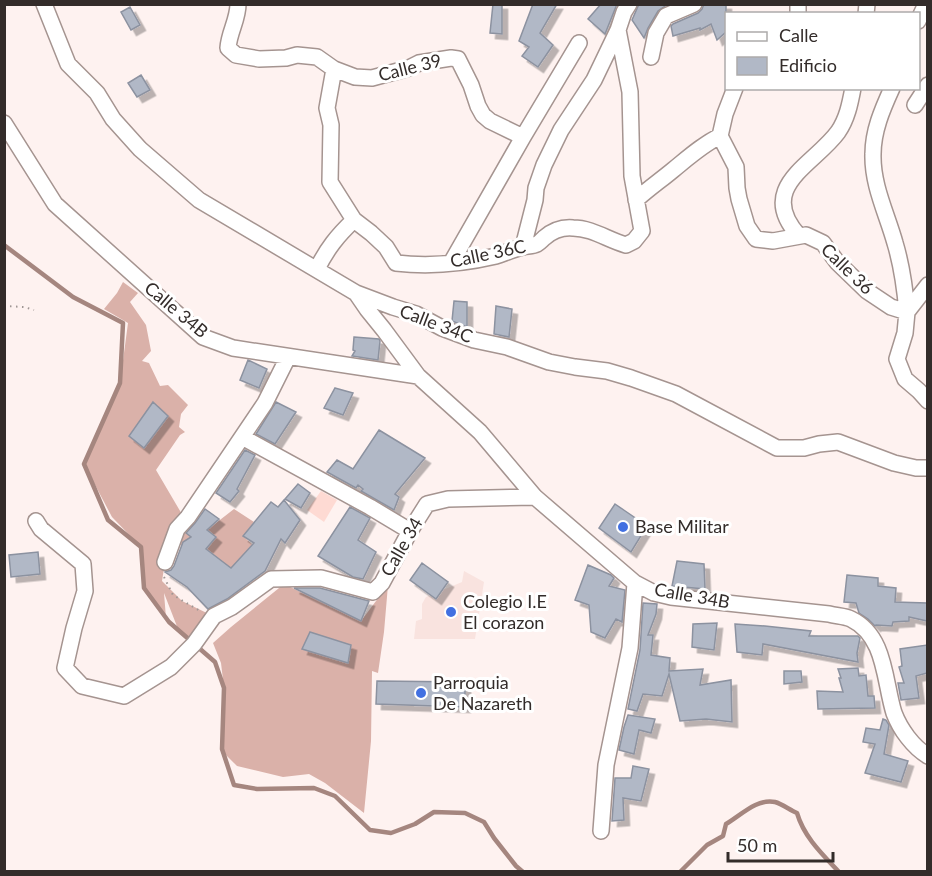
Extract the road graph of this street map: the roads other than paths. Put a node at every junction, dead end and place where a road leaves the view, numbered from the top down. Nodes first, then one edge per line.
1 (238, 4) edge
2 (629, 4) edge
3 (694, 4) edge
4 (44, 5) edge
5 (618, 30) junction
6 (579, 43) dead end
7 (651, 57) dead end
8 (334, 69) junction
9 (927, 85) edge
10 (734, 90) edge
11 (853, 90) edge
12 (891, 90) edge
13 (915, 105) dead end
14 (4, 123) edge
15 (720, 136) junction
16 (523, 137) junction
17 (636, 200) junction
18 (354, 220) junction
19 (799, 236) junction
20 (523, 247) junction
21 (451, 264) junction
22 (317, 269) junction
23 (927, 285) edge
24 (356, 293) junction
25 (907, 312) junction
26 (288, 357) junction
27 (417, 376) junction
28 (927, 401) edge
29 (242, 437) junction
30 (927, 468) edge
31 (535, 497) junction
32 (36, 522) dead end
33 (410, 531) junction
34 (165, 562) road end
35 (635, 583) junction
36 (927, 756) edge
37 (601, 831) dead end

1 - 8 street, Calle 39
2 - 5 street
3 - 7 street
4 - 22 street, Calle 34C
5 - 17 street
5 - 20 street
6 - 16 street
8 - 16 street, Calle 39
8 - 18 street, Calle 36C
9 - 13 street
10 - 15 street
11 - 19 street
12 - 25 street
14 - 26 street, Calle 34B
15 - 17 street
15 - 19 street, Calle 36
16 - 21 street
17 - 20 street, Calle 36C
18 - 21 street, Calle 36C
18 - 22 street
19 - 25 street, Calle 36
20 - 21 street, Calle 36C
22 - 24 street, Calle 34C
23 - 25 street
24 - 27 street, Calle 34B
24 - 30 street, Calle 34C
25 - 28 street
26 - 27 street, Calle 34B
26 - 29 street
27 - 31 street, Calle 34B
29 - 33 street
29 - 34 street
31 - 33 street, Calle 34
31 - 35 street, Calle 34B
32 - 33 street, Calle 34
35 - 36 street, Calle 34B
35 - 37 street

